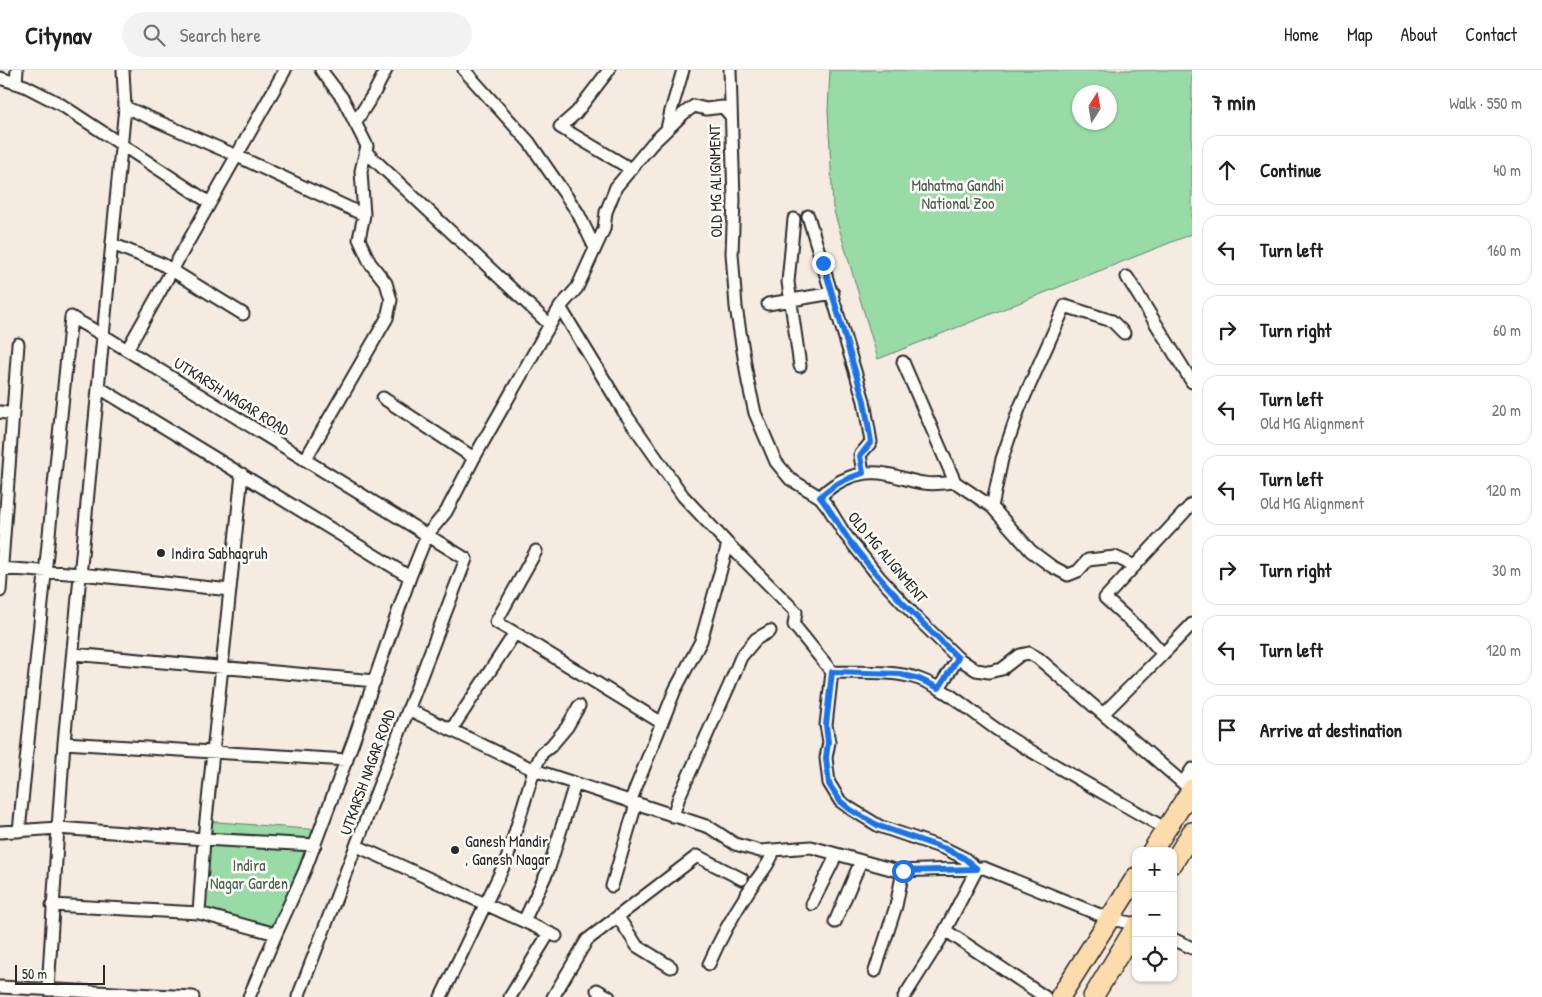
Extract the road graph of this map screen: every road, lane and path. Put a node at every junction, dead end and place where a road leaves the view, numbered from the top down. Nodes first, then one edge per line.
1 (17, 70) edge
2 (123, 70) edge
3 (285, 70) edge
4 (321, 70) edge
5 (386, 70) edge
6 (464, 70) edge
7 (609, 70) edge
8 (682, 70) edge
9 (730, 70) edge
10 (0, 78) edge
11 (16, 83) junction
12 (125, 107) junction
13 (730, 115) junction
14 (355, 122) junction
15 (668, 128) junction
16 (122, 145) junction
17 (366, 152) junction
18 (237, 156) junction
19 (631, 169) junction
20 (210, 203) junction
21 (364, 215) junction
22 (808, 216) dead end
23 (794, 219) dead end
24 (112, 244) junction
25 (595, 248) junction
26 (172, 271) junction
27 (1127, 277) dead end
28 (832, 293) junction
29 (791, 300) junction
30 (768, 304) dead end
31 (560, 306) junction
32 (243, 314) dead end
33 (549, 324) junction
34 (1124, 333) dead end
35 (104, 335) junction
36 (18, 344) dead end
37 (127, 350) junction
38 (903, 362) dead end
39 (800, 366) dead end
40 (1192, 382) edge
41 (98, 387) junction
42 (383, 398) dead end
43 (0, 412) edge
44 (13, 414) junction
45 (474, 458) junction
46 (305, 460) junction
47 (863, 473) junction
48 (242, 474) junction
49 (955, 482) junction
50 (820, 497) junction
51 (3, 503) edge
52 (1192, 504) edge
53 (992, 507) junction
54 (427, 535) junction
55 (728, 544) junction
56 (536, 551) dead end
57 (1135, 566) junction
58 (1, 568) edge
59 (45, 570) junction
60 (81, 574) junction
61 (410, 578) junction
62 (230, 590) junction
63 (0, 591) edge
64 (1192, 624) edge
65 (770, 631) dead end
66 (515, 633) junction
67 (73, 654) junction
68 (1163, 654) junction
69 (958, 658) junction
70 (222, 667) junction
71 (832, 672) junction
72 (375, 681) junction
73 (939, 688) junction
74 (579, 706) dead end
75 (408, 709) junction
76 (1103, 714) junction
77 (662, 723) junction
78 (451, 730) junction
79 (64, 743) junction
80 (213, 752) junction
81 (347, 760) junction
82 (1192, 769) edge
83 (534, 770) junction
84 (575, 784) junction
85 (1189, 788) edge
86 (633, 803) junction
87 (673, 816) junction
88 (58, 828) junction
89 (1166, 829) junction
90 (19, 831) junction
91 (0, 832) edge
92 (204, 840) junction
93 (1190, 841) edge
94 (314, 845) junction
95 (357, 846) junction
96 (1155, 847) edge
97 (774, 850) junction
98 (835, 854) junction
99 (1177, 858) edge
100 (861, 861) junction
101 (977, 869) junction
102 (903, 871) junction
103 (742, 879) dead end
104 (1132, 883) edge
105 (612, 886) dead end
106 (486, 904) junction
107 (812, 904) dead end
108 (52, 905) junction
109 (199, 913) junction
110 (618, 917) junction
111 (1110, 919) junction
112 (524, 922) junction
113 (834, 922) dead end
114 (1132, 924) edge
115 (945, 930) junction
116 (1132, 932) edge
117 (276, 934) junction
118 (1177, 941) edge
119 (1192, 948) edge
120 (709, 964) dead end
121 (671, 967) dead end
122 (875, 971) dead end
123 (0, 987) edge
124 (48, 990) junction
125 (597, 990) dead end
126 (60, 994) edge
127 (193, 997) edge
128 (249, 997) edge
129 (298, 997) edge
130 (441, 997) edge
131 (510, 997) edge
132 (552, 997) edge
133 (609, 997) edge
134 (904, 997) edge
135 (1045, 997) edge
136 (1060, 997) edge
137 (1093, 997) edge

1 - 11 street
2 - 12 street
3 - 18 street
4 - 14 street
5 - 14 street
6 - 25 street
7 - 19 street
8 - 15 street
9 - 13 street, OLD MG ALIGNMENT
10 - 11 street
11 - 16 street
12 - 16 street
12 - 18 street
13 - 15 street
13 - 50 street, OLD MG ALIGNMENT
14 - 17 street
15 - 19 street
16 - 20 street
16 - 24 street
17 - 21 street
17 - 33 street
18 - 20 street
18 - 21 street
19 - 25 street
20 - 26 street
21 - 46 street
22 - 28 street
23 - 29 street
24 - 26 street
24 - 35 street
25 - 31 street
26 - 32 street
26 - 37 street
27 - 40 street
28 - 29 street
28 - 47 street
29 - 30 street
29 - 39 street
31 - 33 street
31 - 55 street
33 - 45 street
34 - 53 street
35 - 37 street, UTKARSH NAGAR ROAD
35 - 41 street
35 - 59 street, UTKARSH NAGAR ROAD
36 - 44 street
37 - 46 street, UTKARSH NAGAR ROAD
38 - 49 street
41 - 48 street
41 - 60 street
42 - 45 street
43 - 44 street
44 - 51 street
45 - 54 street
46 - 54 street, UTKARSH NAGAR ROAD
47 - 49 street
47 - 50 street
48 - 61 street
48 - 62 street
49 - 53 street
50 - 69 street, OLD MG ALIGNMENT
51 - 58 street
52 - 57 street
53 - 57 street
54 - 61 street
54 - 75 street, UTKARSH NAGAR ROAD
55 - 71 street
55 - 77 street
56 - 66 street
57 - 68 street
58 - 59 street
58 - 63 street
59 - 60 street
59 - 90 street
60 - 62 street
60 - 67 street
61 - 72 street
62 - 70 street
64 - 68 street
65 - 87 street
66 - 77 street
66 - 78 street
67 - 70 street
67 - 79 street
68 - 76 street
69 - 73 street
69 - 76 street, OLD MG ALIGNMENT
70 - 72 street
70 - 80 street
71 - 73 street
71 - 101 street
72 - 81 street
73 - 89 street
74 - 83 street
75 - 78 street
75 - 95 street, UTKARSH NAGAR ROAD
76 - 85 street
77 - 86 street
78 - 83 street
79 - 80 street
79 - 88 street
80 - 81 street
80 - 92 street
81 - 94 street
82 - 85 street
83 - 84 street
83 - 106 street
84 - 86 street
84 - 112 street
85 - 89 main road
86 - 87 street
86 - 105 street
87 - 97 street
88 - 90 street
88 - 92 street
88 - 108 street
89 - 96 main road
90 - 91 street
92 - 94 street
92 - 109 street
93 - 99 main road
94 - 117 street
95 - 106 street
95 - 129 street, UTKARSH NAGAR ROAD
97 - 98 street
97 - 120 street
98 - 100 street
98 - 107 street
100 - 102 street
100 - 113 street
101 - 102 street
101 - 111 street
101 - 115 street
102 - 122 street
103 - 110 street
104 - 111 main road
106 - 112 street
106 - 130 street
108 - 109 street
108 - 124 street
109 - 117 street
110 - 121 street
110 - 132 street
111 - 114 street
111 - 136 main road
112 - 131 street
115 - 134 street
115 - 135 street
116 - 137 main road
117 - 128 street
118 - 119 street
123 - 124 street
124 - 126 street
125 - 133 street
126 - 127 street

